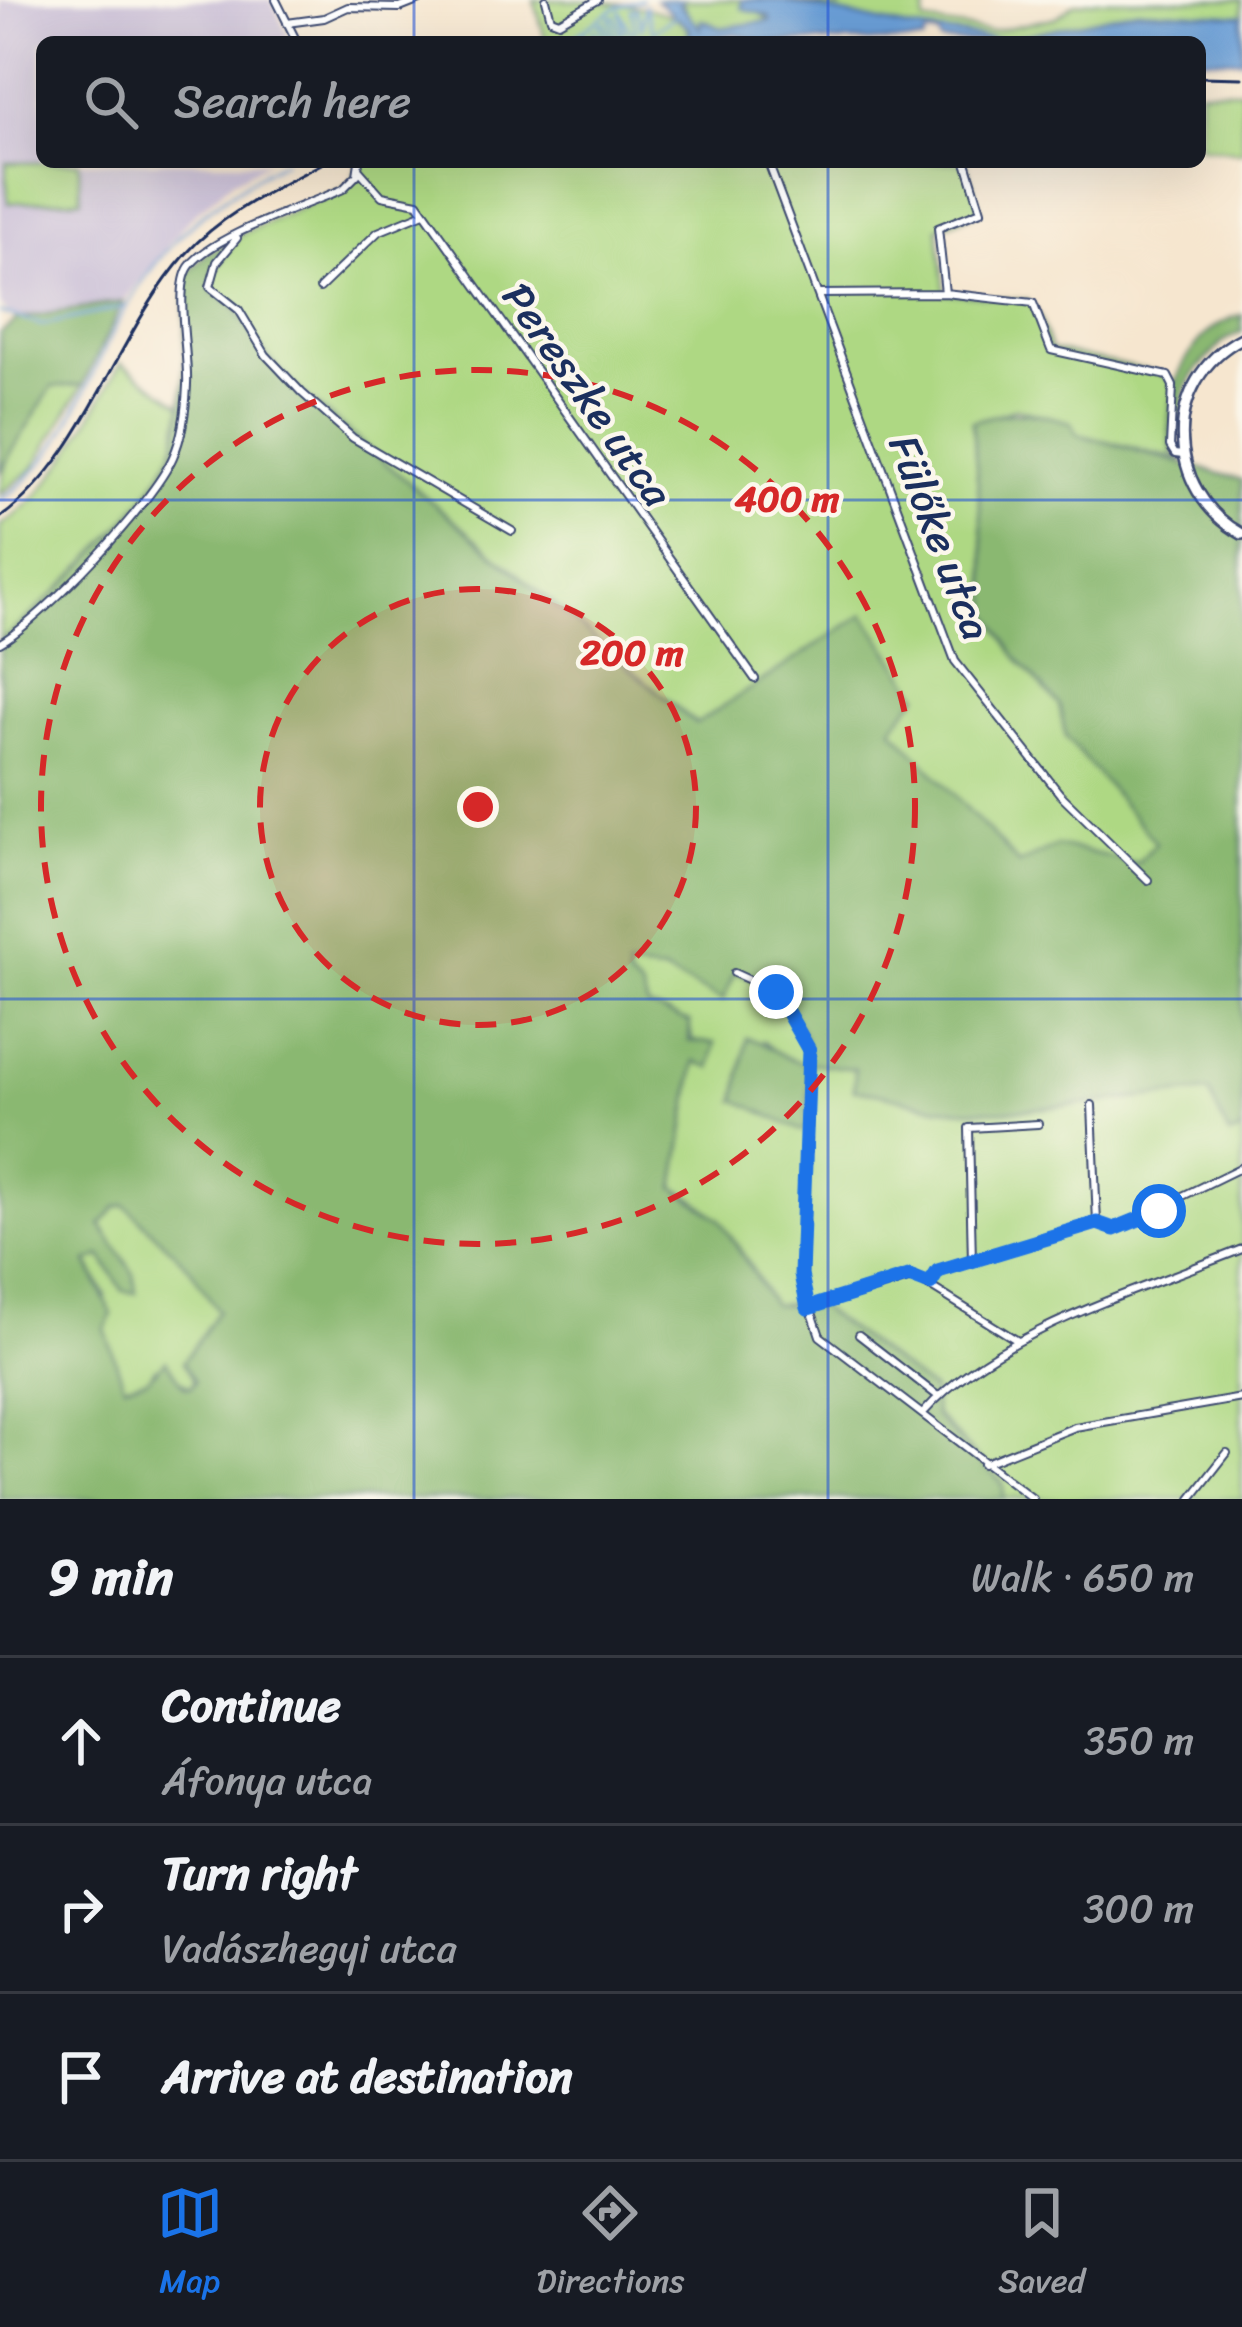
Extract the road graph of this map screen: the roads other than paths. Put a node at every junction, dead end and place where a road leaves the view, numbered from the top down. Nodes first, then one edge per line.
1 (276, 0) edge
2 (420, 0) edge
3 (546, 0) edge
4 (598, 0) edge
5 (287, 23) junction
6 (294, 36) edge
7 (358, 168) edge
8 (362, 168) edge
9 (770, 168) edge
10 (968, 168) edge
11 (424, 213) junction
12 (239, 235) junction
13 (320, 288) dead end
14 (945, 293) junction
15 (819, 294) junction
16 (1242, 338) edge
17 (1183, 455) junction
18 (512, 531) dead end
19 (1242, 534) edge
20 (0, 644) edge
21 (755, 679) dead end
22 (1148, 880) dead end
23 (734, 973) dead end
24 (1092, 1105) dead end
25 (1038, 1124) dead end
26 (1241, 1167) edge
27 (1097, 1223) junction
28 (1242, 1249) edge
29 (972, 1262) junction
30 (930, 1284) junction
31 (808, 1308) junction
32 (859, 1335) dead end
33 (1018, 1342) junction
34 (938, 1397) junction
35 (1242, 1398) edge
36 (925, 1412) junction
37 (1227, 1453) dead end
38 (983, 1463) junction
39 (1034, 1499) edge
40 (1191, 1499) edge

1 - 5 street
2 - 5 street
3 - 4 street
5 - 6 street
7 - 12 street
8 - 11 street, Pereszke utca
9 - 15 street, Fülőke utca
10 - 14 street
11 - 13 street
11 - 21 street, Pereszke utca
12 - 18 street
12 - 20 street
14 - 15 street
14 - 17 street
15 - 22 street, Fülőke utca
16 - 17 main road
17 - 19 main road
23 - 31 street
24 - 27 street
25 - 29 street
26 - 27 street
27 - 29 street
28 - 33 street
29 - 30 street
30 - 31 street
30 - 33 street
31 - 36 street
32 - 34 street
33 - 34 street
34 - 36 street
35 - 38 street
36 - 38 street
37 - 40 street
38 - 39 street

